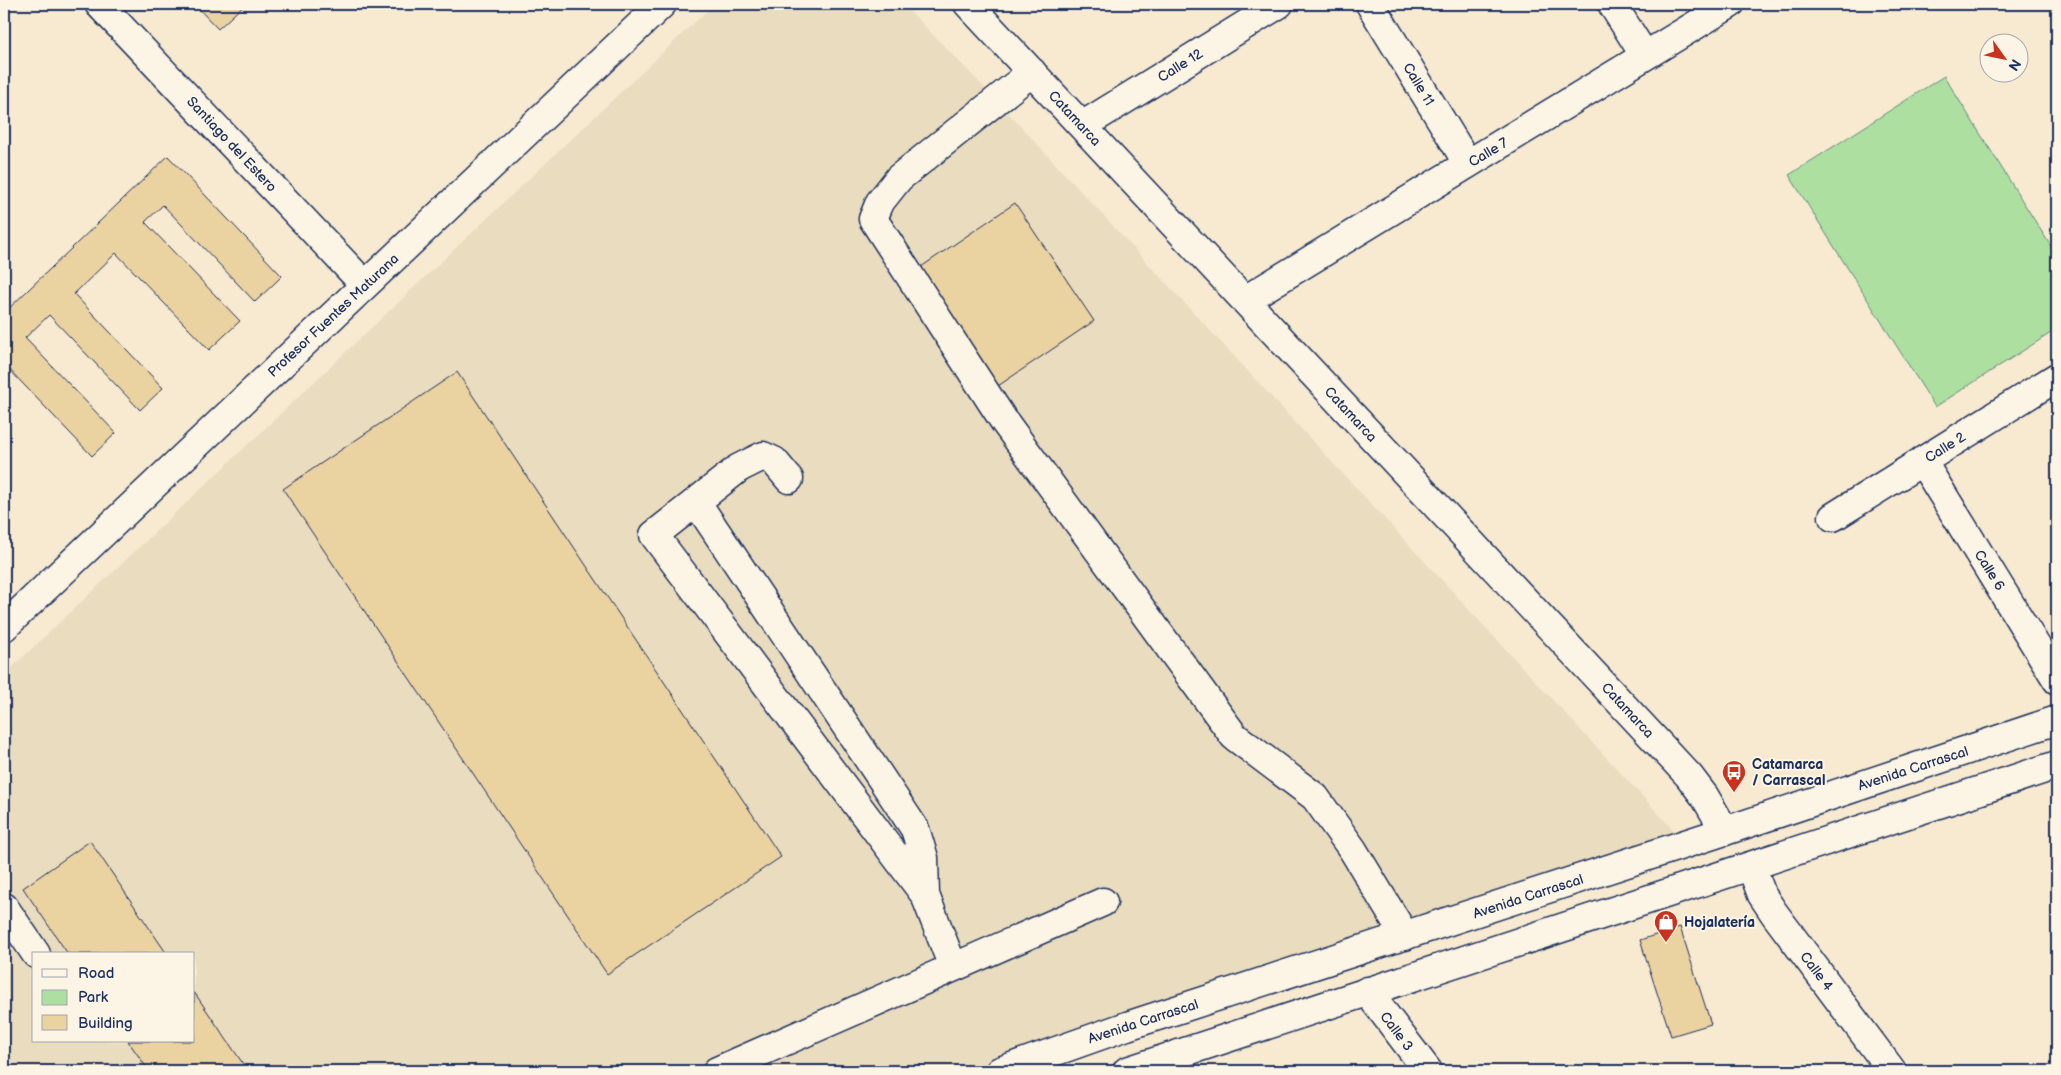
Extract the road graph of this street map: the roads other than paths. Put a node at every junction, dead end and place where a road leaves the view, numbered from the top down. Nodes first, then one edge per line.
1 (99, 4) edge
2 (662, 4) edge
3 (968, 4) edge
4 (1279, 4) edge
5 (1370, 4) edge
6 (1612, 4) edge
7 (1730, 4) edge
8 (1645, 56) junction
9 (1032, 72) junction
10 (1082, 126) junction
11 (1468, 164) junction
12 (365, 285) junction
13 (1245, 300) junction
14 (2057, 377) edge
15 (1922, 461) junction
16 (789, 479) dead end
17 (697, 503) junction
18 (1833, 516) dead end
19 (4, 627) edge
20 (2057, 680) edge
21 (2057, 720) edge
22 (2057, 765) edge
23 (1725, 831) junction
24 (1751, 866) junction
25 (925, 895) junction
26 (1103, 902) dead end
27 (4, 907) edge
28 (1405, 936) junction
29 (35, 952) edge
30 (953, 967) junction
31 (1367, 991) junction
32 (717, 1071) edge
33 (1000, 1071) edge
34 (1127, 1071) edge
35 (1428, 1071) edge
36 (1892, 1071) edge

1 - 12 street, Santiago del Estero
2 - 12 street, Profesor Fuentes Maturana
3 - 9 street, Catamarca
4 - 10 street, Calle 12
5 - 11 street, Calle 11
6 - 8 street
7 - 8 street, Calle 7
8 - 11 street, Calle 7
9 - 10 street, Catamarca
9 - 28 street
10 - 13 street, Catamarca
11 - 13 street, Calle 7
12 - 19 street, Profesor Fuentes Maturana
13 - 23 street, Catamarca
14 - 15 street, Calle 2
15 - 18 street, Calle 2
15 - 20 street, Calle 6
16 - 17 street
17 - 25 street
17 - 25 street
21 - 23 street, Avenida Carrascal
22 - 24 street
23 - 28 street, Avenida Carrascal
24 - 31 street
24 - 36 street, Calle 4
25 - 30 street
26 - 30 street
27 - 29 street
28 - 33 street, Avenida Carrascal
30 - 32 street
31 - 34 street
31 - 35 street, Calle 3

